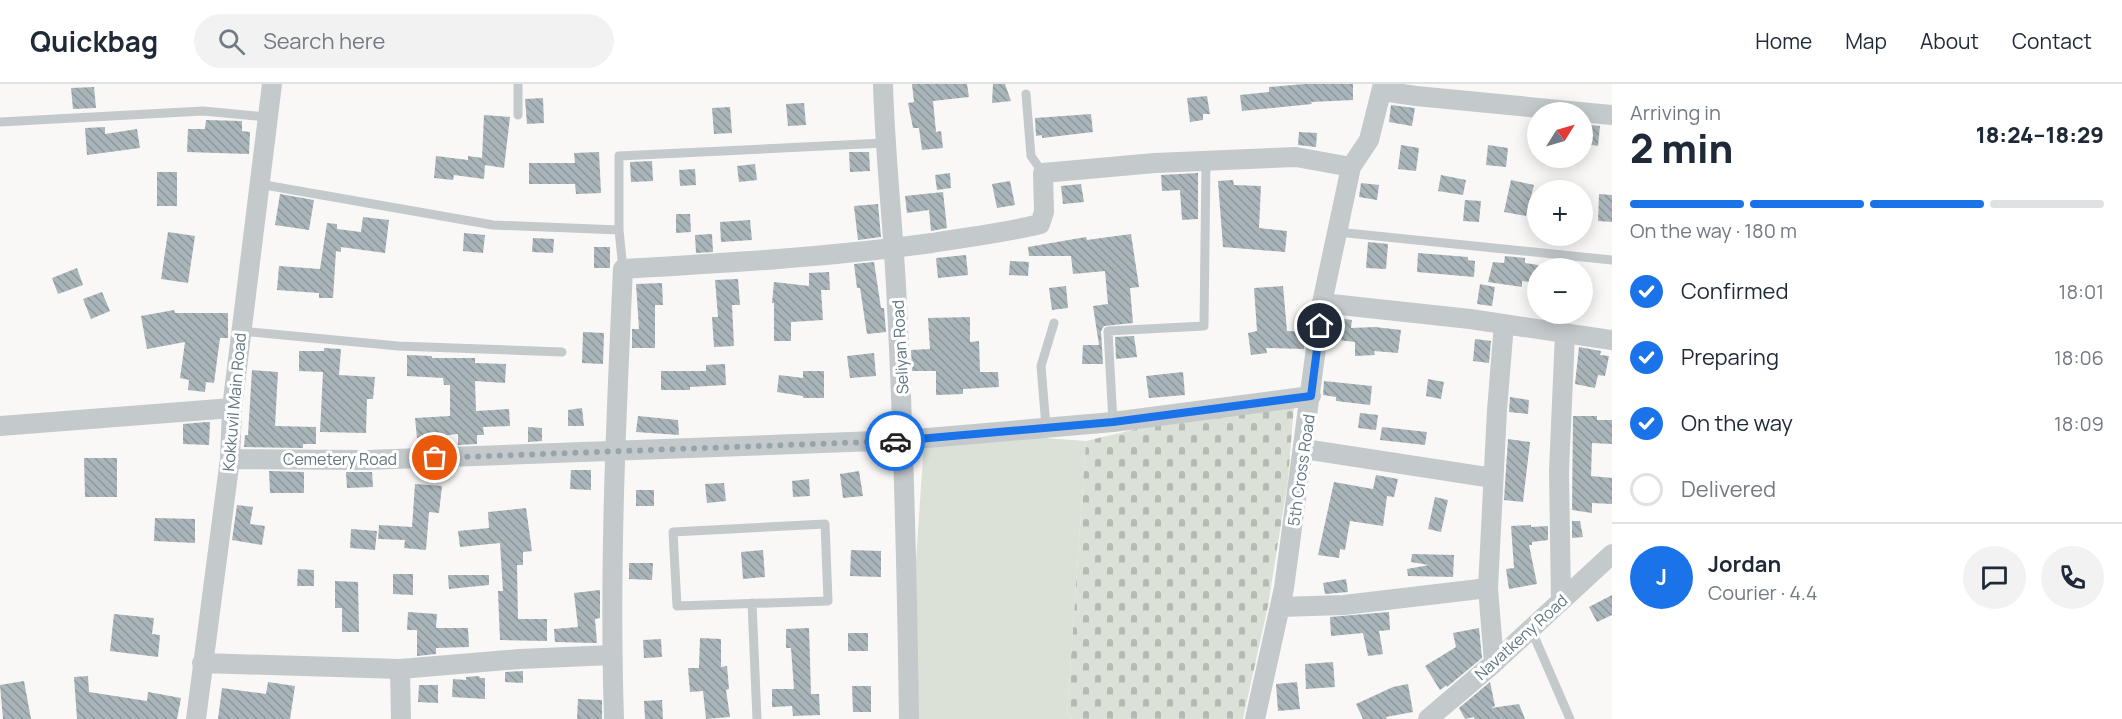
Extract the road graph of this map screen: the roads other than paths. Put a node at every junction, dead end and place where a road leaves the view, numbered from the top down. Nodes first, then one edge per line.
1 (272, 84) edge
2 (518, 84) edge
3 (883, 84) edge
4 (1383, 87) edge
5 (1026, 94) dead end
6 (518, 115) dead end
7 (1612, 115) edge
8 (267, 117) junction
9 (0, 122) edge
10 (884, 143) junction
11 (1206, 161) junction
12 (1351, 167) junction
13 (1043, 173) junction
14 (259, 184) junction
15 (619, 230) junction
16 (1338, 232) junction
17 (895, 248) junction
18 (1612, 260) edge
19 (624, 269) junction
20 (1323, 303) junction
21 (1054, 323) dead end
22 (1504, 324) junction
23 (241, 332) junction
24 (1565, 333) junction
25 (1612, 340) edge
26 (562, 352) dead end
27 (1311, 396) junction
28 (232, 408) junction
29 (1113, 422) junction
30 (0, 426) edge
31 (1046, 427) junction
32 (904, 440) junction
33 (1304, 449) junction
34 (615, 451) junction
35 (230, 459) junction
36 (1493, 478) junction
37 (1612, 554) edge
38 (1488, 588) junction
39 (1561, 601) junction
40 (752, 603) junction
41 (1281, 607) junction
42 (1531, 628) junction
43 (612, 655) junction
44 (202, 663) junction
45 (1494, 663) junction
46 (400, 669) junction
47 (196, 719) edge
48 (401, 719) edge
49 (615, 719) edge
50 (757, 719) edge
51 (909, 719) edge
52 (1255, 719) edge
53 (1428, 719) edge
54 (1570, 719) edge

1 - 8 street, Kokkuvil Main Road
2 - 6 lane
3 - 10 street, Seliyan Road
4 - 7 street
4 - 12 street, 5th Cross Road
5 - 13 lane
8 - 9 lane
8 - 14 street, Kokkuvil Main Road
10 - 15 lane
10 - 17 street, Seliyan Road
11 - 12 street
11 - 13 street
11 - 29 lane
12 - 16 street, 5th Cross Road
13 - 17 street
14 - 15 lane
14 - 23 street, Kokkuvil Main Road
15 - 19 lane
16 - 18 lane
16 - 20 street, 5th Cross Road
17 - 19 street
17 - 32 street, Seliyan Road
19 - 34 street
20 - 22 street
20 - 27 street, 5th Cross Road
21 - 31 lane
22 - 24 street
22 - 36 street
23 - 26 lane
23 - 28 street, Kokkuvil Main Road
24 - 25 street
24 - 39 street
27 - 29 street, Cemetery Road
27 - 33 street, 5th Cross Road
28 - 30 street
28 - 35 street, Kokkuvil Main Road
29 - 31 street, Cemetery Road
31 - 32 street, Cemetery Road
32 - 34 street, Cemetery Road
32 - 51 street, Seliyan Road
33 - 36 street
33 - 41 street, 5th Cross Road
34 - 35 street, Cemetery Road
34 - 43 street
35 - 44 street, Kokkuvil Main Road
36 - 38 street
37 - 39 street, Navatkeny Road
38 - 41 street
38 - 45 street
39 - 42 street, Navatkeny Road
40 - 40 lane
40 - 50 lane
41 - 52 street, 5th Cross Road
42 - 45 street, Navatkeny Road
42 - 54 lane
43 - 46 street
43 - 49 street
44 - 46 street
44 - 47 street, Kokkuvil Main Road
45 - 53 street, Navatkeny Road
46 - 48 street

